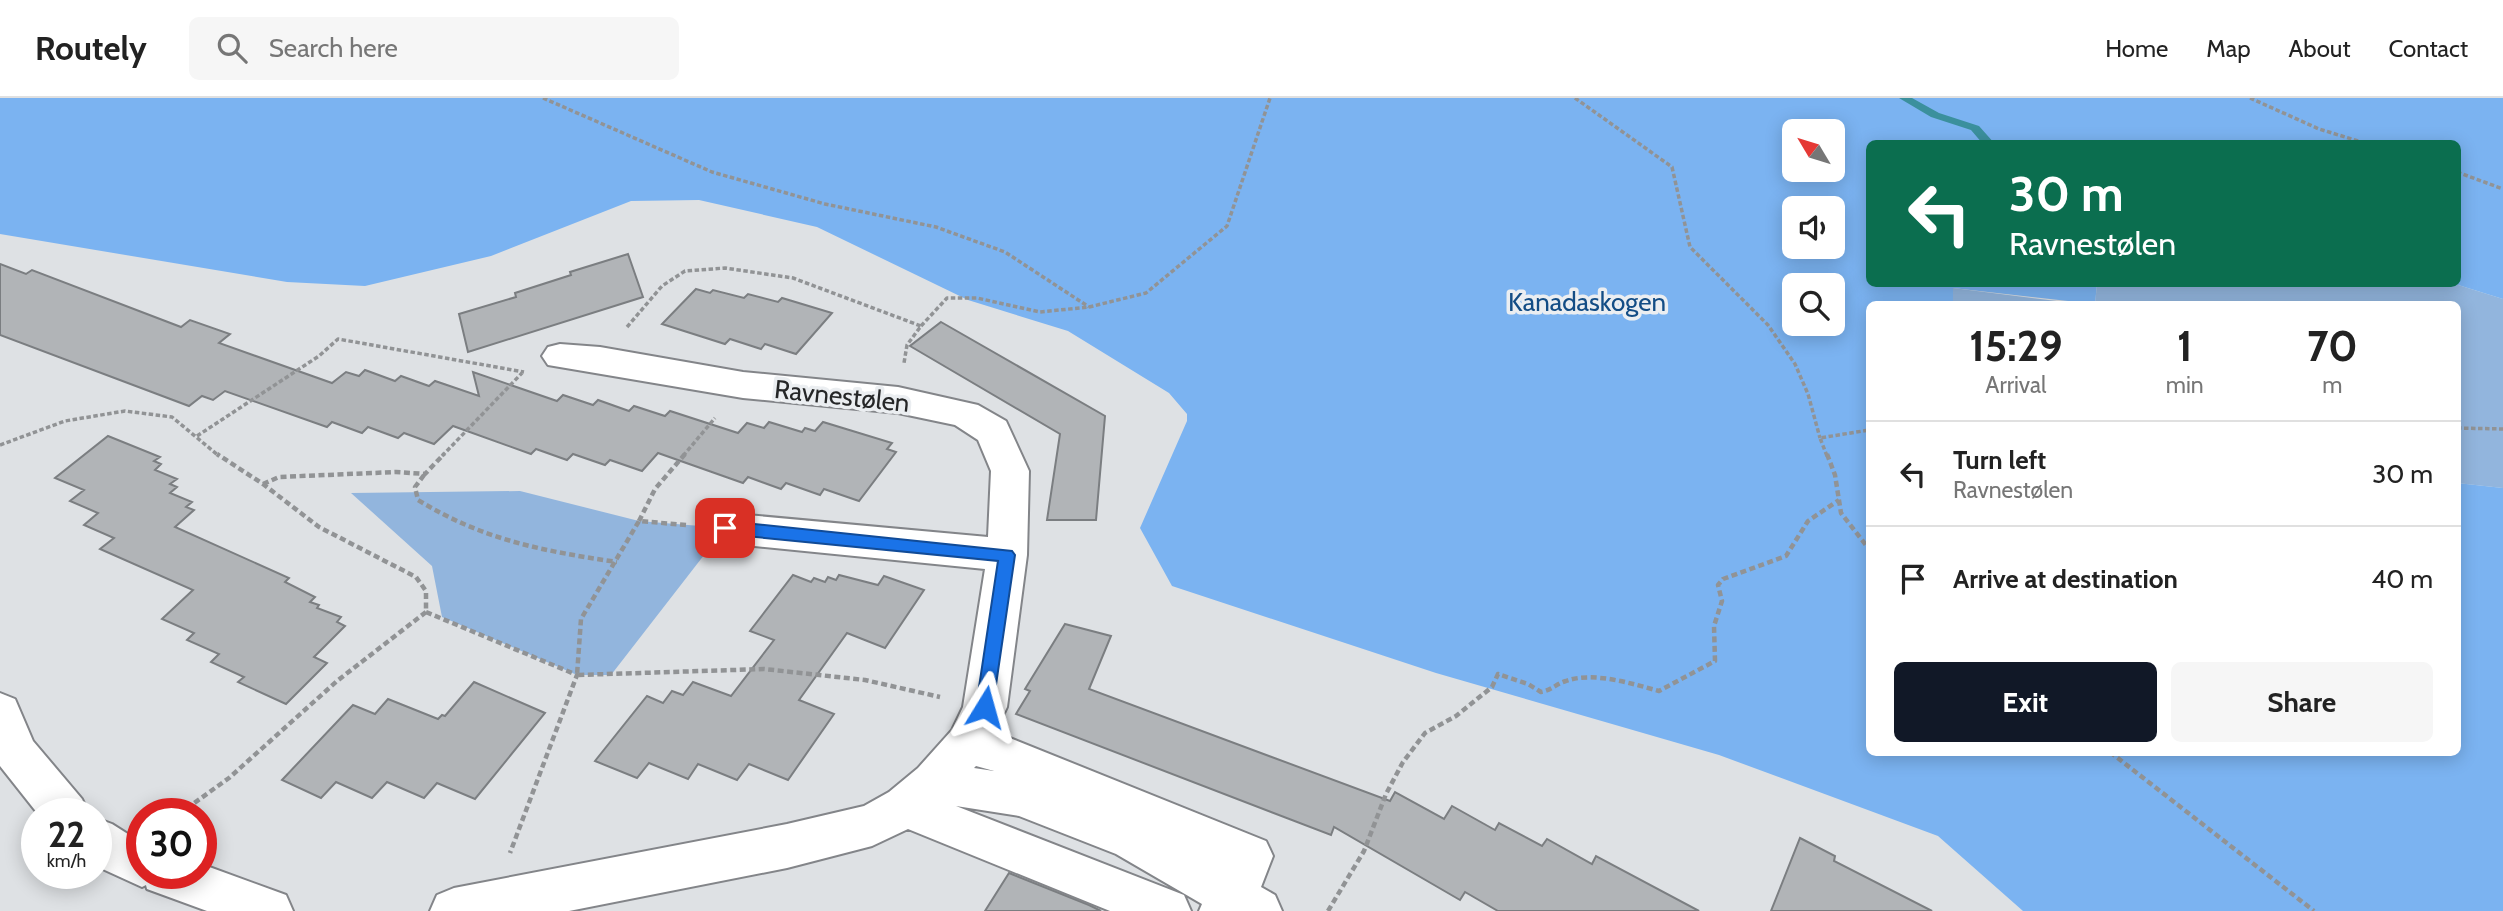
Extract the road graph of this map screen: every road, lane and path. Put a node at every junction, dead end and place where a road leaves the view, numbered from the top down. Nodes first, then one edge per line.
1 (543, 98) edge
2 (1270, 98) edge
3 (1575, 98) edge
4 (2250, 98) edge
5 (2355, 140) edge
6 (2461, 173) edge
7 (2503, 189) edge
8 (1088, 307) junction
9 (921, 326) junction
10 (560, 356) joint
11 (600, 360) junction
12 (523, 372) junction
13 (743, 386) junction
14 (898, 400) junction
15 (2461, 428) edge
16 (2503, 429) edge
17 (1866, 430) edge
18 (197, 436) junction
19 (1820, 438) junction
20 (0, 445) edge
21 (425, 474) junction
22 (263, 484) junction
23 (1839, 500) junction
24 (639, 521) junction
25 (725, 528) joint
26 (1866, 545) edge
27 (1007, 555) junction
28 (617, 562) junction
29 (426, 612) junction
30 (577, 676) junction
31 (0, 712) edge
32 (976, 725) junction
33 (2115, 756) edge
34 (919, 795) junction
35 (53, 798) edge
36 (201, 798) edge
37 (208, 889) edge
38 (1238, 906) edge
39 (472, 909) edge
40 (269, 911) edge
41 (1167, 911) edge
42 (1328, 911) edge
43 (2314, 911) edge

1 - 8 path
2 - 8 path
3 - 19 path
4 - 5 path
6 - 7 path
8 - 9 path
9 - 11 path
9 - 14 path
10 - 11 street, Ravnestølen
10 - 12 path
11 - 13 street, Ravnestølen
12 - 18 path
12 - 21 path
13 - 14 street, Ravnestølen
13 - 24 path
14 - 27 street, Ravnestølen
15 - 16 path
17 - 19 path
18 - 20 path
18 - 22 path
19 - 23 path
21 - 22 path
21 - 28 path
22 - 29 path
23 - 26 path
23 - 42 path
24 - 25 path
24 - 28 path
25 - 27 street
27 - 32 street, Ravnestølen
28 - 30 path
29 - 30 path
29 - 36 path
30 - 32 path
30 - 39 path
31 - 35 street
32 - 34 street
32 - 38 street
33 - 43 path
34 - 38 street
34 - 39 street
34 - 41 street
37 - 40 street

